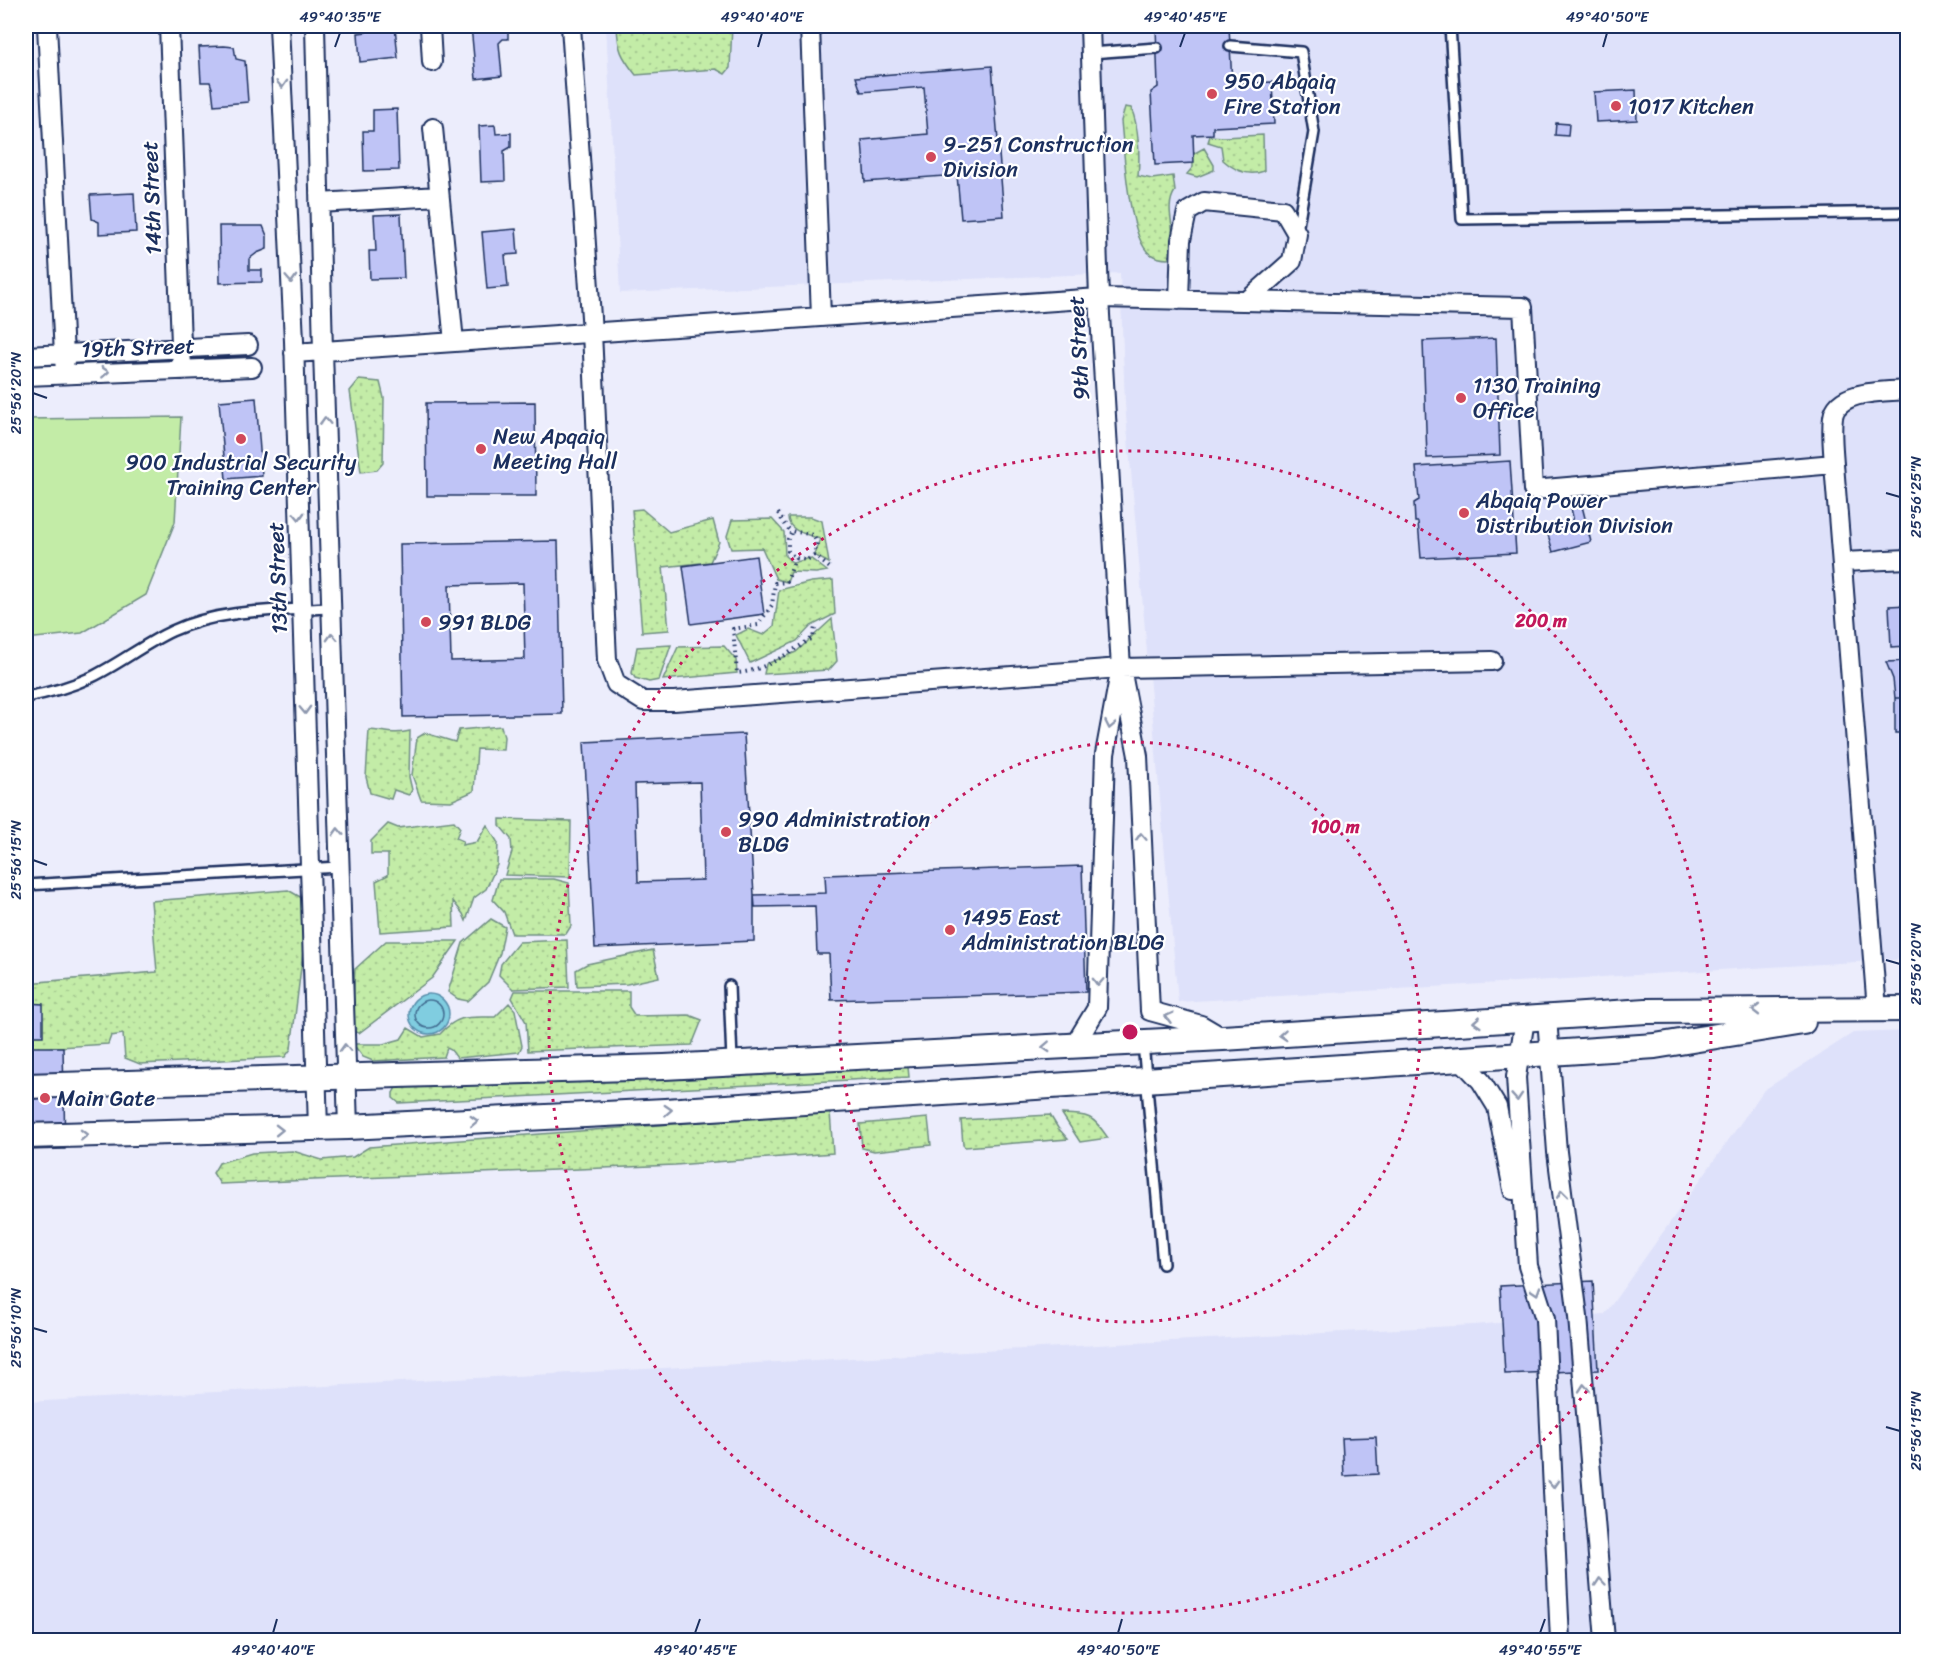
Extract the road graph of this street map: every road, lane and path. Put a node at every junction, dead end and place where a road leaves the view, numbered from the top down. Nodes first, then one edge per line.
1 (47, 26) edge
2 (168, 26) edge
3 (279, 26) edge
4 (315, 26) edge
5 (430, 26) edge
6 (571, 26) edge
7 (810, 26) edge
8 (1090, 26) edge
9 (1450, 26) edge
10 (1230, 46) dead end
11 (1157, 48) dead end
12 (1091, 53) junction
13 (432, 62) dead end
14 (433, 128) dead end
15 (439, 196) junction
16 (319, 203) junction
17 (1908, 212) edge
18 (1297, 234) junction
19 (1100, 298) junction
20 (1179, 300) junction
21 (1247, 301) junction
22 (820, 317) junction
23 (592, 332) junction
24 (454, 342) junction
25 (248, 345) dead end
26 (182, 348) junction
27 (322, 351) junction
28 (294, 353) junction
29 (64, 354) junction
30 (26, 356) edge
31 (252, 366) dead end
32 (182, 370) junction
33 (65, 374) junction
34 (26, 376) edge
35 (1908, 390) edge
36 (1834, 464) junction
37 (777, 513) dead end
38 (791, 532) junction
39 (814, 555) junction
40 (795, 558) junction
41 (1908, 559) edge
42 (1842, 562) junction
43 (830, 568) dead end
44 (331, 608) junction
45 (302, 610) junction
46 (816, 627) dead end
47 (1492, 661) dead end
48 (1121, 668) junction
49 (26, 697) edge
50 (339, 867) junction
51 (310, 868) junction
52 (26, 885) edge
53 (729, 986) dead end
54 (1908, 1009) edge
55 (1877, 1010) junction
56 (1536, 1018) junction
57 (1223, 1038) junction
58 (1143, 1043) junction
59 (1074, 1046) junction
60 (1550, 1053) junction
61 (1519, 1055) junction
62 (1460, 1059) junction
63 (732, 1062) junction
64 (317, 1076) junction
65 (346, 1076) junction
66 (1146, 1079) junction
67 (26, 1086) edge
68 (348, 1127) junction
69 (318, 1129) junction
70 (26, 1136) edge
71 (1163, 1264) dead end
72 (1528, 1266) junction
73 (1560, 1641) edge
74 (1605, 1641) edge

1 - 29 street
2 - 26 street, 14th Street
3 -> 28 street, 13th Street
4 - 16 street
5 - 13 street
6 - 23 street
7 - 22 street
8 - 12 street, 9th Street
9 - 17 lane
10 - 18 lane
11 - 12 lane
12 - 19 street, 9th Street
14 - 15 street
15 - 16 street
15 - 24 street
16 - 27 street
18 - 20 street
18 - 21 street
19 - 20 street
19 - 22 street
19 - 48 street, 9th Street
20 - 21 street
21 - 36 street
22 - 23 street
23 - 24 street
23 - 48 street
24 - 27 street
25 - 26 street, 19th Street
26 - 29 street, 19th Street
26 - 32 street, 14th Street
27 - 28 street
44 -> 27 street
28 -> 45 street, 13th Street
29 - 30 street, 19th Street
29 - 33 street
31 - 32 street, 19th Street
33 -> 32 street, 19th Street
33 - 34 street, 19th Street
35 - 36 street
36 - 42 street
37 - 38 path
38 - 39 path
38 - 40 path
39 - 40 path
39 - 43 path
40 - 46 path
41 - 42 street
42 - 55 street
44 - 45 lane
50 -> 44 street
45 - 49 lane
45 -> 51 street, 13th Street
47 - 48 street
57 -> 48 street
48 -> 59 street
50 - 51 lane
65 -> 50 street
51 - 52 lane
51 - 64 street, 13th Street
53 - 63 lane
54 - 55 street
55 -> 56 street
55 - 60 street
56 -> 57 street
56 - 60 street
56 - 61 street
57 - 58 street
58 - 59 street
58 - 66 lane
59 -> 63 street
60 - 61 street
74 -> 60 street
61 - 62 street
61 -> 72 street
62 - 66 street
62 - 72 street
63 - 65 street
64 - 65 street
64 - 67 street
64 - 69 street, 13th Street
65 - 68 street
68 -> 66 street
66 - 71 lane
68 - 69 street
70 -> 69 street
72 -> 73 street

